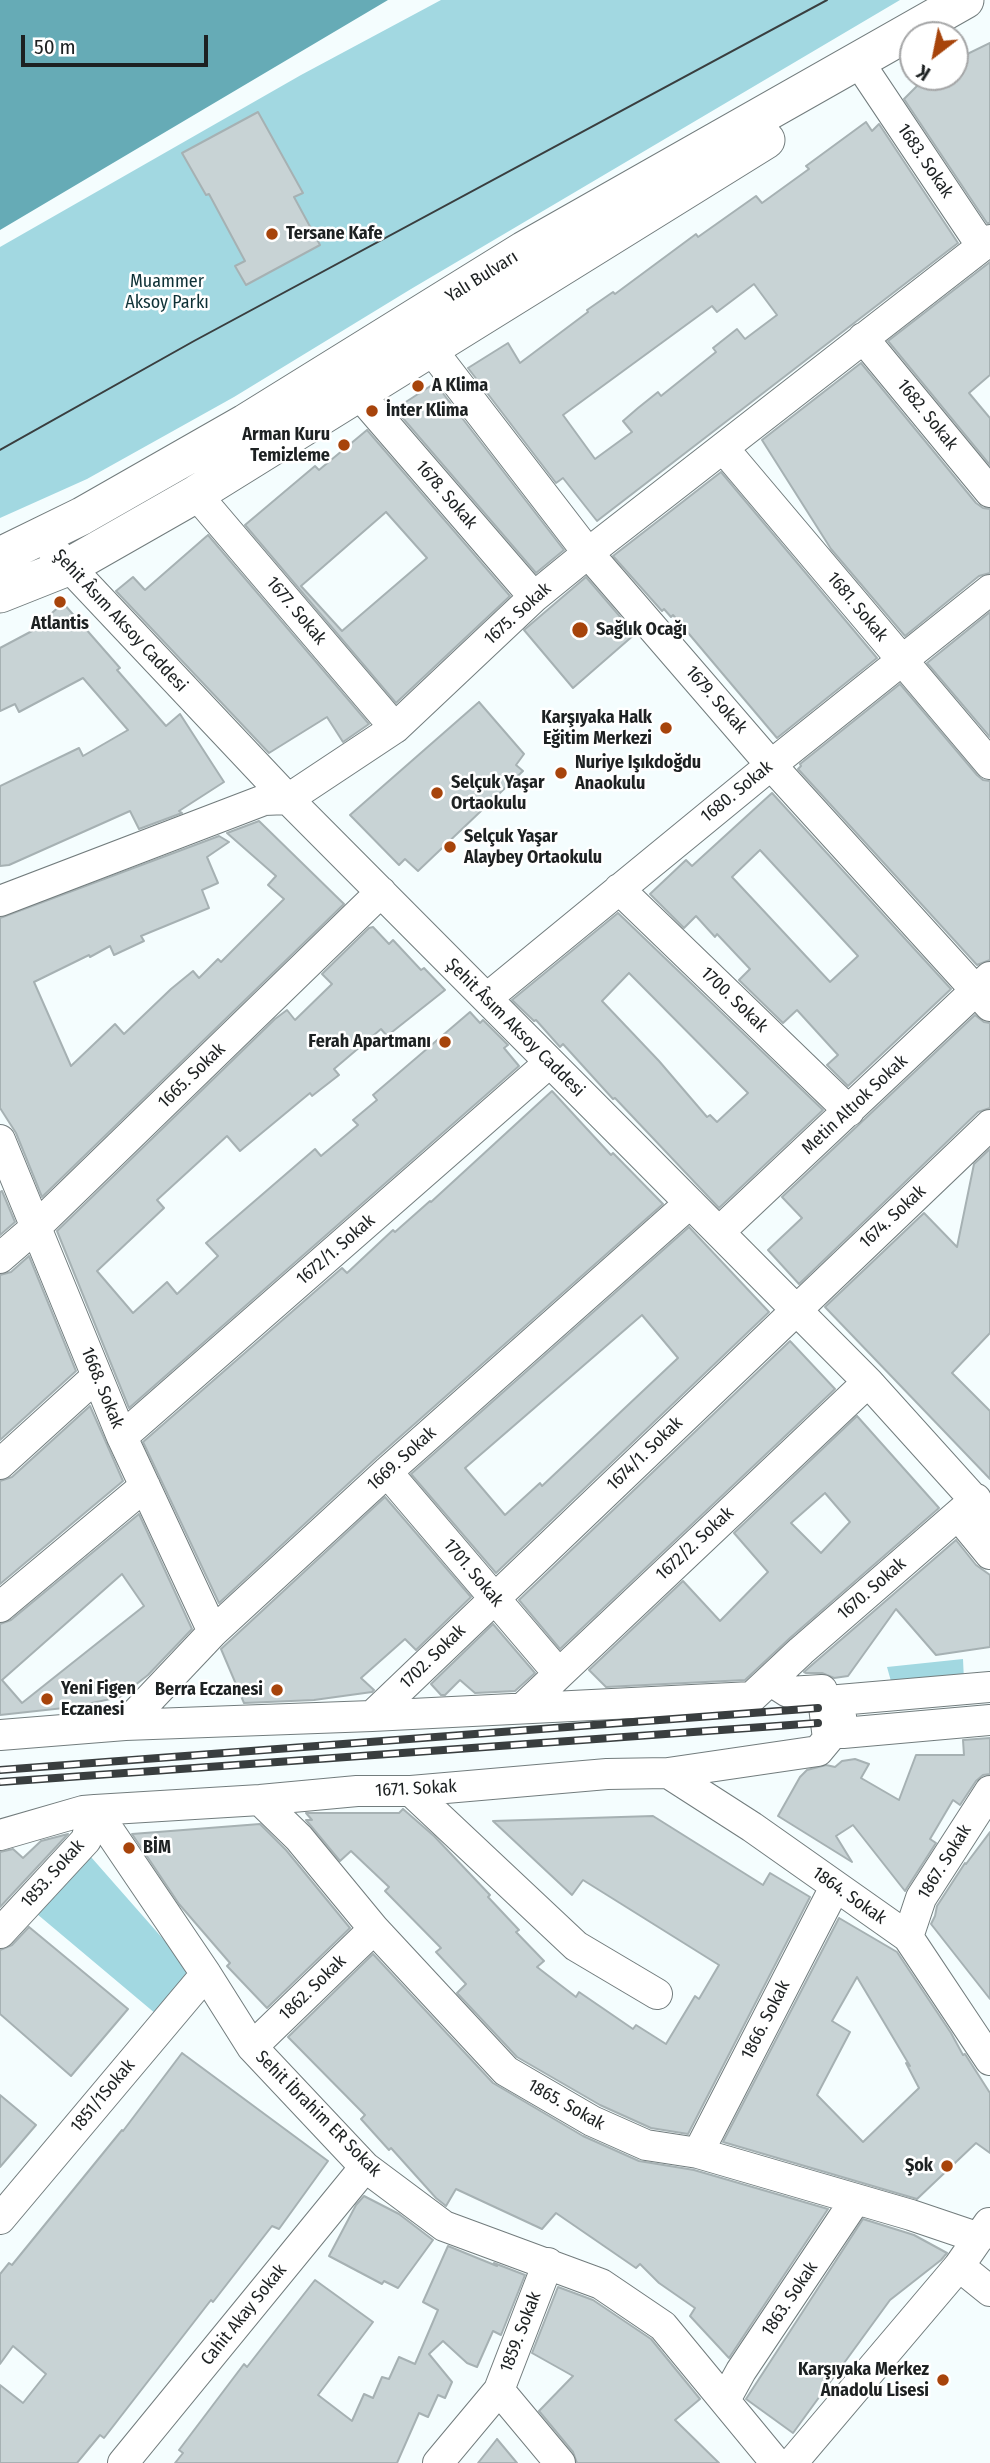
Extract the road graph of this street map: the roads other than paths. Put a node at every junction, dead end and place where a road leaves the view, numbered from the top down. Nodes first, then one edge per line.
1 (965, 0) edge
2 (990, 11) edge
3 (969, 22) edge
4 (899, 59) edge
5 (868, 76) junction
6 (986, 242) edge
7 (863, 338) junction
8 (431, 349) junction
9 (359, 394) junction
10 (724, 449) junction
11 (990, 492) edge
12 (196, 494) junction
13 (41, 538) junction
14 (588, 553) junction
15 (0, 556) edge
16 (68, 567) junction
17 (990, 590) edge
18 (0, 594) edge
19 (534, 597) junction
20 (902, 661) junction
21 (395, 728) junction
22 (990, 764) edge
23 (771, 765) junction
24 (288, 799) junction
25 (618, 889) junction
26 (381, 892) junction
27 (0, 901) edge
28 (985, 991) edge
29 (487, 998) junction
30 (549, 1063) junction
31 (849, 1111) junction
32 (990, 1125) edge
33 (0, 1140) edge
34 (690, 1203) junction
35 (36, 1227) junction
36 (719, 1232) junction
37 (0, 1258) edge
38 (796, 1309) junction
39 (97, 1376) junction
40 (867, 1382) junction
41 (122, 1437) junction
42 (0, 1464) edge
43 (387, 1472) junction
44 (145, 1486) junction
45 (974, 1510) edge
46 (990, 1553) edge
47 (494, 1598) junction
48 (0, 1607) edge
49 (212, 1632) junction
50 (559, 1674) junction
51 (771, 1681) junction
52 (990, 1687) edge
53 (523, 1709) junction
54 (372, 1716) junction
55 (990, 1720) edge
56 (125, 1725) junction
57 (0, 1735) edge
58 (668, 1773) junction
59 (411, 1791) junction
60 (990, 1791) edge
61 (260, 1800) junction
62 (95, 1810) junction
63 (0, 1835) edge
64 (835, 1887) junction
65 (374, 1929) junction
66 (0, 1933) edge
67 (908, 1937) junction
68 (206, 1973) junction
69 (657, 1994) dead end
70 (252, 2048) junction
71 (990, 2060) edge
72 (698, 2153) junction
73 (365, 2167) junction
74 (856, 2199) junction
75 (0, 2220) edge
76 (984, 2230) edge
77 (548, 2263) junction
78 (959, 2266) junction
79 (990, 2291) edge
80 (499, 2390) junction
81 (725, 2400) junction
82 (123, 2463) edge
83 (438, 2463) edge
84 (560, 2463) edge
85 (776, 2463) edge
86 (792, 2463) edge

1 - 13 main road, Yalı Bulvarı
2 - 3 main road
4 - 5 main road, Yalı Bulvarı
5 - 6 street, 1683. Sokak
5 - 8 main road, Yalı Bulvarı
6 - 7 street, 1675. Sokak
7 - 10 street, 1675. Sokak
7 - 11 street, 1682. Sokak
8 - 9 main road, Yalı Bulvarı
8 - 14 street, 1679. Sokak
9 - 12 main road, Yalı Bulvarı
9 - 19 street, 1678. Sokak
10 - 14 street, 1675. Sokak
10 - 20 street, 1681. Sokak
12 - 16 main road, Yalı Bulvarı
12 - 21 street, 1677. Sokak
13 - 15 main road, Yalı Bulvarı
13 - 16 street, Şehit Âsım Aksoy Caddesi
14 - 19 street, 1675. Sokak
14 - 23 street, 1679. Sokak
16 - 18 main road, Yalı Bulvarı
16 - 24 street, Şehit Âsım Aksoy Caddesi
17 - 20 street, 1680. Sokak
19 - 21 street, 1675. Sokak
20 - 22 street, 1681. Sokak
20 - 23 street, 1680. Sokak
21 - 24 street, 1675. Sokak
23 - 25 street, 1680. Sokak
23 - 28 street, 1679. Sokak
24 - 26 street, Şehit Âsım Aksoy Caddesi
24 - 27 street, 1675. Sokak
25 - 29 street, 1680. Sokak
25 - 31 street, 1700. Sokak
26 - 29 street, Şehit Âsım Aksoy Caddesi
26 - 35 street, 1665. Sokak
28 - 31 street, Metin Altıok Sokak
29 - 30 street, Şehit Âsım Aksoy Caddesi
30 - 34 street, Şehit Âsım Aksoy Caddesi
30 - 41 street, 1672/1. Sokak
31 - 36 street, Metin Altıok Sokak
32 - 38 street, 1674. Sokak
33 - 35 street, 1668. Sokak
34 - 36 street, Şehit Âsım Aksoy Caddesi
34 - 43 street, 1669. Sokak
35 - 37 street, 1665. Sokak
35 - 39 street, 1668. Sokak
36 - 38 street, Şehit Âsım Aksoy Caddesi
38 - 40 street, Şehit Âsım Aksoy Caddesi
38 - 47 street, 1674/1. Sokak
39 - 41 street, 1668. Sokak
39 - 42 street
40 - 45 street, Şehit Âsım Aksoy Caddesi
40 - 50 street, 1672/2. Sokak
41 - 44 street, 1668. Sokak
43 - 47 street, 1701. Sokak
43 - 49 street, 1669. Sokak
44 - 48 street
44 - 49 street, 1668. Sokak
45 - 46 street, Şehit Âsım Aksoy Caddesi
45 - 51 street, 1670. Sokak
47 - 50 street, 1701. Sokak
47 - 54 street, 1702. Sokak
49 - 56 street, 1669. Sokak
50 - 53 street, 1672/2. Sokak
51 - 53 street
51 - 58 street, 1671. Sokak
52 - 55 street
53 - 54 street
54 - 56 street
56 - 57 street
58 - 59 street, 1671. Sokak
58 - 64 street, 1864. Sokak
59 - 61 street, 1671. Sokak
59 - 69 street
60 - 67 street, 1867. Sokak
61 - 62 street, 1671. Sokak
61 - 65 street, 1865. Sokak
62 - 63 street, 1671. Sokak
62 - 66 street, 1853. Sokak
62 - 68 street, Sehit İbrahim ER Sokak
64 - 67 street, 1864. Sokak
64 - 72 street, 1866. Sokak
65 - 70 street, 1862. Sokak
65 - 72 street, 1865. Sokak
67 - 71 street, 1864. Sokak
68 - 70 street, Sehit İbrahim ER Sokak
68 - 75 street, 1851/1Sokak
70 - 73 street, Sehit İbrahim ER Sokak
72 - 74 street, 1865. Sokak
73 - 77 street, Sehit İbrahim ER Sokak
73 - 82 street, Cahit Akay Sokak
74 - 76 street, 1865. Sokak
74 - 81 street, 1863. Sokak
76 - 78 street
77 - 80 street, 1859. Sokak
77 - 81 street, Sehit İbrahim ER Sokak
78 - 79 street
78 - 86 street
80 - 83 street
80 - 84 street, 1859. Sokak
81 - 85 street, Sehit İbrahim ER Sokak

